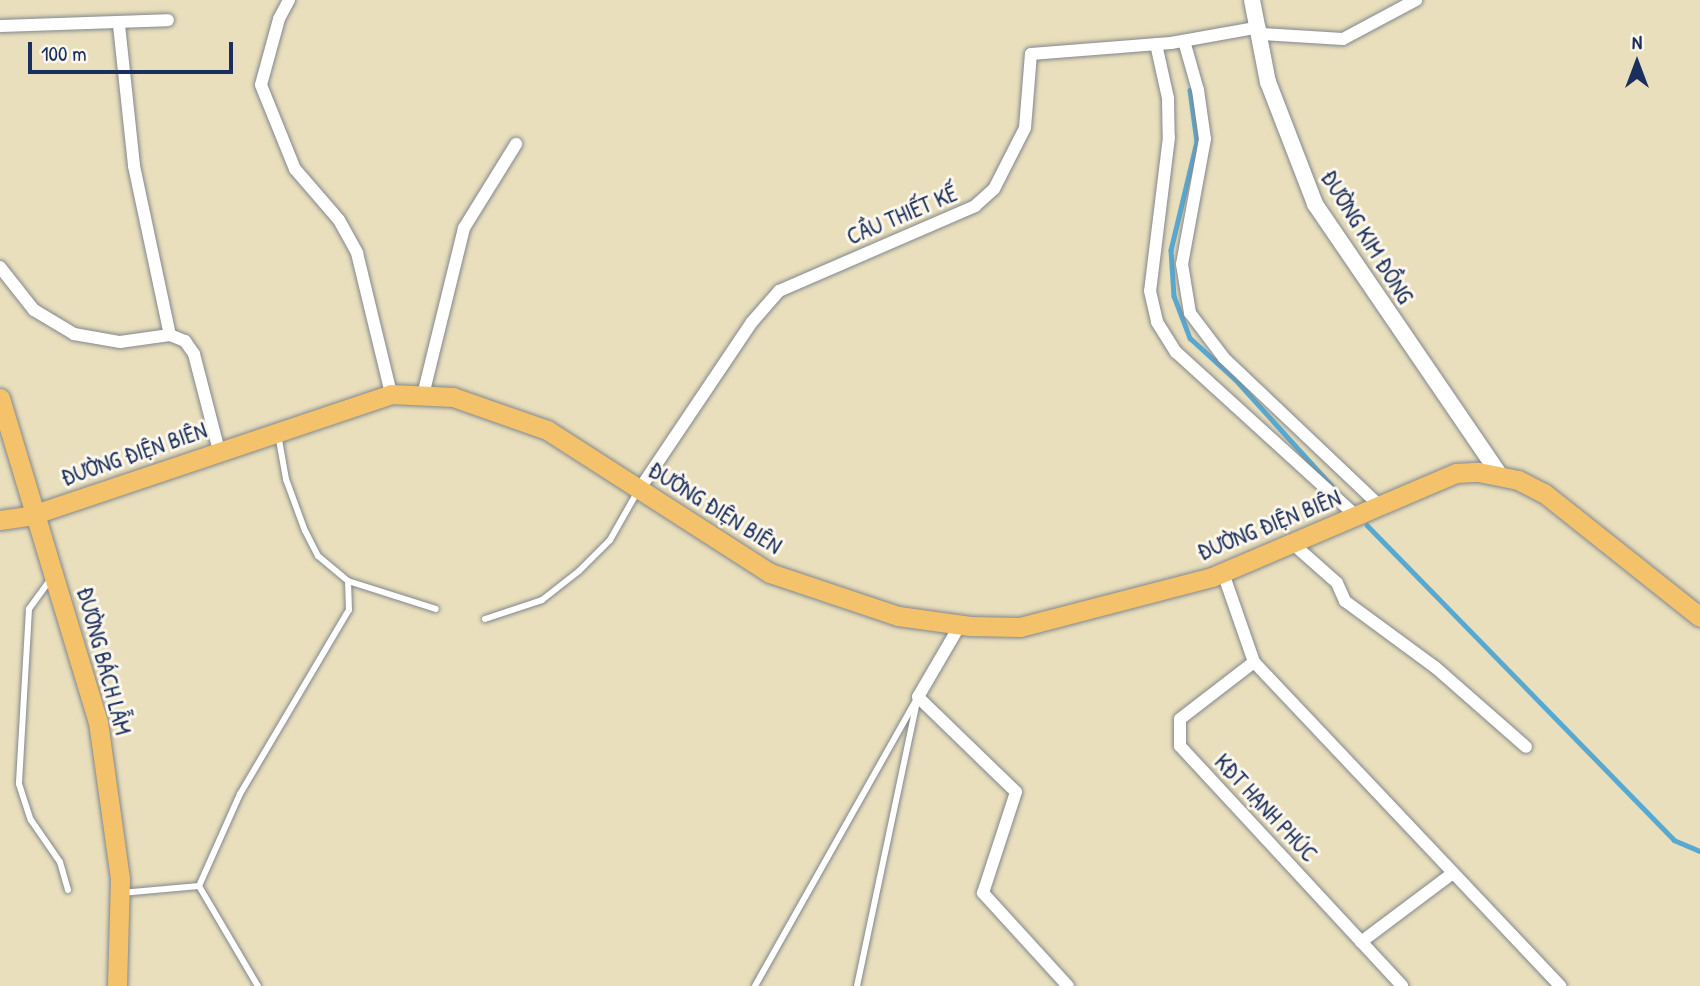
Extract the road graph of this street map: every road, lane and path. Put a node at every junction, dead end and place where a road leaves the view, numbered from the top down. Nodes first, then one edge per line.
1 (289, 0) edge
2 (1252, 0) edge
3 (1416, 0) edge
4 (169, 20) dead end
5 (119, 24) junction
6 (0, 26) edge
7 (1261, 30) junction
8 (1184, 41) junction
9 (1156, 44) junction
10 (516, 144) dead end
11 (0, 267) edge
12 (170, 335) junction
13 (390, 394) junction
14 (423, 395) junction
15 (0, 398) edge
16 (278, 432) junction
17 (219, 452) junction
18 (1499, 474) junction
19 (639, 490) junction
20 (1380, 506) junction
21 (38, 513) junction
22 (1356, 516) junction
23 (0, 520) edge
24 (1292, 543) junction
25 (1223, 573) junction
26 (56, 574) junction
27 (348, 581) junction
28 (436, 609) dead end
29 (1700, 617) edge
30 (485, 619) dead end
31 (960, 625) junction
32 (1254, 662) junction
33 (918, 697) junction
34 (1526, 747) dead end
35 (1453, 873) junction
36 (199, 886) junction
37 (68, 890) dead end
38 (120, 893) junction
39 (1361, 942) junction
40 (117, 986) edge
41 (258, 986) edge
42 (755, 986) edge
43 (857, 986) edge
44 (1069, 986) edge
45 (1402, 986) edge
46 (1560, 986) edge

1 - 13 street
2 - 7 street, ĐƯỜNG KIM ĐỒNG
3 - 7 street, CẦU THIẾT KẾ
4 - 5 street
5 - 6 street
5 - 12 street
7 - 8 street, CẦU THIẾT KẾ
7 - 18 street, ĐƯỜNG KIM ĐỒNG
8 - 9 street, CẦU THIẾT KẾ
8 - 20 street
9 - 19 street, CẦU THIẾT KẾ
9 - 22 street
10 - 14 street
11 - 12 street
12 - 17 street
13 - 14 main road, ĐƯỜNG ĐIỆN BIÊN
13 - 16 main road, ĐƯỜNG ĐIỆN BIÊN
14 - 19 main road, ĐƯỜNG ĐIỆN BIÊN
15 - 21 main road, ĐƯỜNG BÁCH LẪM
16 - 17 main road, ĐƯỜNG ĐIỆN BIÊN
16 - 27 lane
17 - 21 main road, ĐƯỜNG ĐIỆN BIÊN
18 - 20 main road, ĐƯỜNG ĐIỆN BIÊN
18 - 29 main road, ĐƯỜNG ĐIỆN BIÊN
19 - 30 lane
19 - 31 main road, ĐƯỜNG ĐIỆN BIÊN
20 - 22 main road, ĐƯỜNG ĐIỆN BIÊN
21 - 23 main road, ĐƯỜNG ĐIỆN BIÊN
21 - 26 main road, ĐƯỜNG BÁCH LẪM
22 - 24 main road, ĐƯỜNG ĐIỆN BIÊN
24 - 25 main road, ĐƯỜNG ĐIỆN BIÊN
24 - 34 street
25 - 31 main road, ĐƯỜNG ĐIỆN BIÊN
25 - 32 street
26 - 37 lane
26 - 38 main road, ĐƯỜNG BÁCH LẪM
27 - 28 lane
27 - 36 lane
31 - 33 street
32 - 35 street
32 - 39 street, KĐT HẠNH PHÚC
33 - 42 lane
33 - 43 lane
33 - 44 street
35 - 39 street
35 - 46 street
36 - 38 lane
36 - 41 lane
38 - 40 main road, ĐƯỜNG BÁCH LẪM
39 - 45 street, KĐT HẠNH PHÚC

